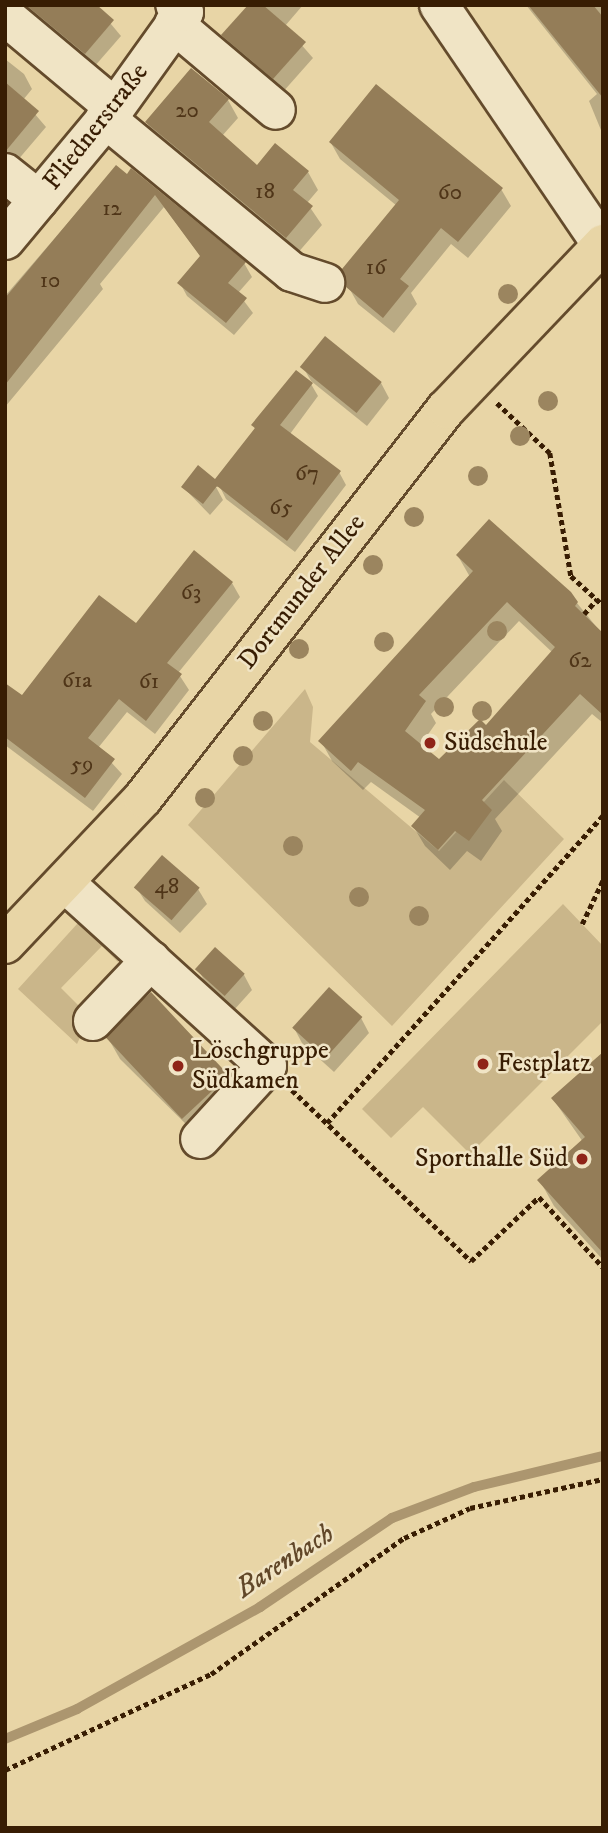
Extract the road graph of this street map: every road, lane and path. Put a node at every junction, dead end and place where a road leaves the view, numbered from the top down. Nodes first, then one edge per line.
1 (439, 5) edge
2 (178, 14) edge
3 (5, 16) edge
4 (276, 110) dead end
5 (110, 113) junction
6 (5, 173) edge
7 (39, 200) junction
8 (5, 240) edge
9 (602, 245) edge
10 (325, 283) dead end
11 (485, 408) dead end
12 (597, 599) junction
13 (603, 605) edge
14 (584, 614) dead end
15 (603, 815) edge
16 (603, 880) edge
17 (66, 884) junction
18 (582, 924) dead end
19 (5, 944) edge
20 (151, 960) junction
21 (93, 1021) dead end
22 (267, 1066) junction
23 (327, 1123) junction
24 (200, 1139) dead end
25 (603, 1267) edge
26 (603, 1479) edge
27 (5, 1770) edge

1 - 9 street
2 - 4 street
2 - 5 street, Fliednerstraße
3 - 5 street
5 - 7 street, Fliednerstraße
5 - 10 street
6 - 7 street
7 - 8 street, Fliednerstraße
9 - 17 main road, Dortmunder Allee
11 - 12 path
12 - 13 path
12 - 14 path
15 - 23 path
16 - 18 path
17 - 19 main road, Dortmunder Allee
17 - 20 street
20 - 21 street
20 - 22 street
22 - 23 path
22 - 24 street
23 - 25 path
26 - 27 path

